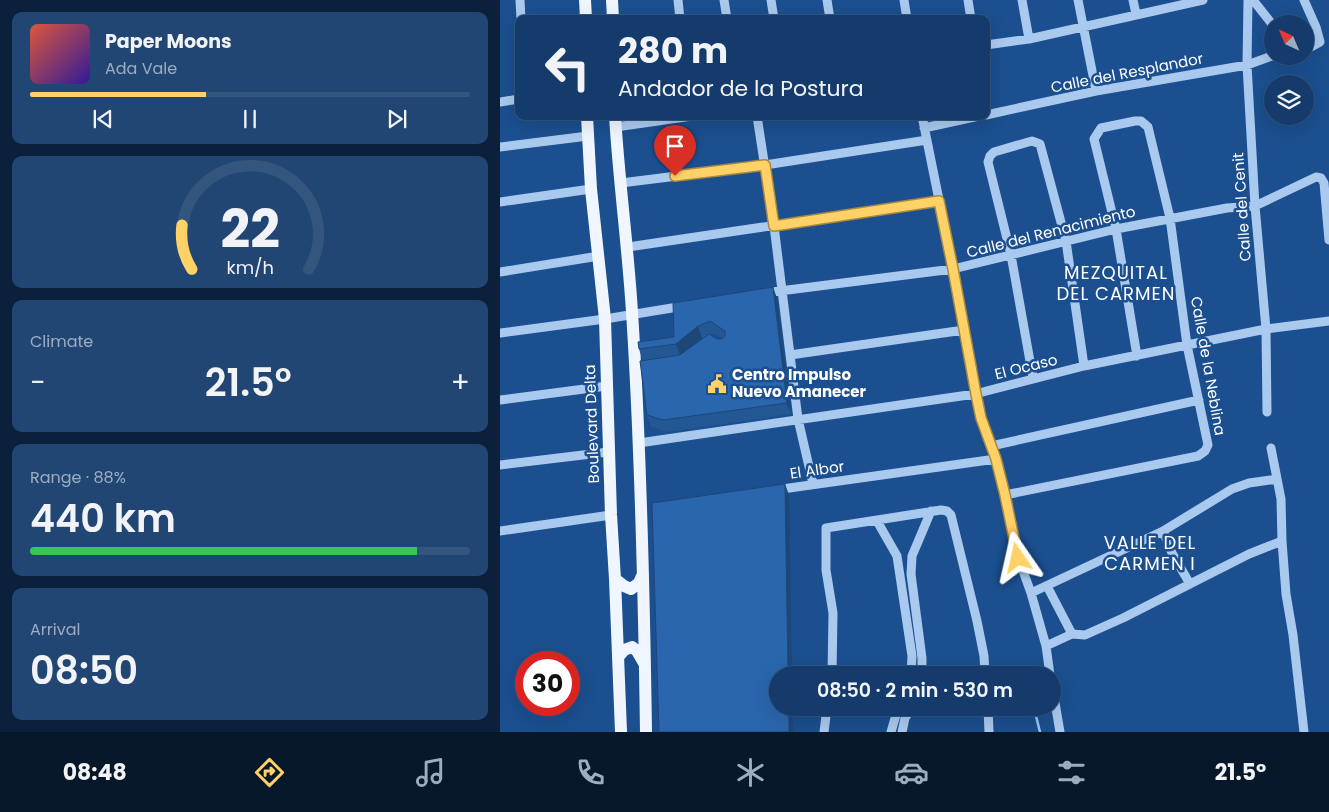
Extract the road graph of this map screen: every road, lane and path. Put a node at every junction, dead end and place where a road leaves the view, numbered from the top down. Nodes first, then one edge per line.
1 (520, 0) edge
2 (585, 0) edge
3 (612, 0) edge
4 (678, 0) edge
5 (724, 0) edge
6 (771, 0) edge
7 (827, 0) edge
8 (904, 0) edge
9 (968, 0) edge
10 (1022, 0) edge
11 (1078, 0) edge
12 (1133, 0) edge
13 (1197, 0) edge
14 (1248, 0) edge
15 (1253, 0) edge
16 (1304, 0) edge
17 (1136, 14) junction
18 (521, 15) edge
19 (586, 15) edge
20 (613, 15) edge
21 (680, 15) edge
22 (726, 15) edge
23 (773, 15) edge
24 (829, 15) edge
25 (906, 15) edge
26 (970, 15) edge
27 (1265, 15) edge
28 (1084, 27) junction
29 (1029, 39) junction
30 (990, 44) edge
31 (1324, 44) edge
32 (1264, 59) edge
33 (1246, 65) junction
34 (1096, 91) junction
35 (515, 100) edge
36 (500, 102) edge
37 (990, 114) edge
38 (588, 120) edge
39 (641, 120) edge
40 (758, 120) edge
41 (923, 120) edge
42 (961, 120) edge
43 (616, 122) edge
44 (924, 128) junction
45 (588, 136) junction
46 (927, 140) junction
47 (500, 147) edge
48 (765, 165) junction
49 (621, 183) junction
50 (591, 189) junction
51 (939, 201) junction
52 (500, 202) edge
53 (1255, 206) junction
54 (1170, 218) junction
55 (774, 226) junction
56 (1116, 229) junction
57 (1329, 240) edge
58 (1066, 241) junction
59 (628, 247) junction
60 (1011, 255) junction
61 (599, 256) junction
62 (953, 269) junction
63 (500, 272) edge
64 (782, 290) junction
65 (754, 295) edge
66 (698, 304) edge
67 (632, 314) junction
68 (605, 319) junction
69 (1329, 322) edge
70 (1266, 329) junction
71 (964, 330) junction
72 (500, 333) edge
73 (1187, 345) junction
74 (790, 355) junction
75 (1137, 356) junction
76 (1084, 366) junction
77 (1033, 378) junction
78 (607, 386) junction
79 (976, 394) junction
80 (500, 400) edge
81 (1199, 400) junction
82 (1267, 412) dead end
83 (798, 419) junction
84 (639, 443) junction
85 (991, 446) junction
86 (1271, 448) dead end
87 (608, 452) junction
88 (996, 459) junction
89 (500, 465) edge
90 (1277, 479) junction
91 (813, 484) junction
92 (765, 491) edge
93 (1005, 495) junction
94 (931, 511) junction
95 (611, 515) junction
96 (877, 521) junction
97 (500, 531) edge
98 (1163, 531) junction
99 (1282, 541) junction
100 (897, 556) junction
101 (912, 556) junction
102 (643, 574) junction
103 (616, 579) junction
104 (1190, 584) junction
105 (1048, 586) junction
106 (1031, 593) junction
107 (1072, 634) junction
108 (1046, 646) junction
109 (618, 657) junction
110 (645, 665) junction
111 (832, 666) edge
112 (911, 666) edge
113 (922, 666) edge
114 (985, 666) edge
115 (1049, 666) edge
116 (826, 716) edge
117 (896, 716) edge
118 (906, 716) edge
119 (989, 716) edge
120 (1057, 716) edge
121 (621, 732) edge
122 (646, 732) edge
123 (824, 732) edge
124 (891, 732) edge
125 (902, 732) edge
126 (990, 732) edge
127 (1060, 732) edge
128 (1304, 732) edge

1 - 18 street
2 - 19 main road
3 - 20 main road
4 - 21 street
5 - 22 street
6 - 23 street
7 - 24 street
8 - 25 street
9 - 26 street
10 - 29 street
11 - 28 street
12 - 17 street
13 - 17 street
14 - 33 street, Calle del Cenit
15 - 27 street
16 - 31 street
17 - 28 street
28 - 29 street
28 - 34 street
29 - 30 street
32 - 33 street, Calle del Resplandor
33 - 34 street, Calle del Resplandor
33 - 53 street, Calle del Cenit
34 - 37 street, Calle del Resplandor
35 - 36 street
38 - 45 main road, Boulevard Delta
39 - 43 street
40 - 48 street
41 - 44 street
42 - 44 street
43 - 49 main road
44 - 46 street
45 - 47 street
45 - 50 main road, Boulevard Delta
46 - 48 street
46 - 51 street
48 - 49 street
48 - 55 street
49 - 59 main road
50 - 52 street
50 - 61 main road, Boulevard Delta
51 - 55 street
51 - 62 street
53 - 54 street, Calle del Renacimiento
53 - 57 street, Calle del Renacimiento
53 - 70 street, Calle del Cenit
54 - 56 street, Calle del Renacimiento
54 - 56 street, Calle de la Neblina
54 - 73 street, Calle de la Neblina
55 - 59 street
55 - 64 street
56 - 58 street, Calle del Renacimiento
56 - 75 street
58 - 60 street, Calle del Renacimiento
58 - 60 street
58 - 76 street
59 - 67 main road
60 - 62 street, Calle del Renacimiento
60 - 77 street
61 - 63 street
61 - 68 main road, Boulevard Delta
62 - 64 street, Calle del Renacimiento
62 - 71 street
64 - 65 street, Calle del Renacimiento
64 - 74 street
66 - 67 street
67 - 68 street
67 - 84 main road
68 - 72 street
68 - 78 main road, Boulevard Delta
69 - 70 street, El Ocaso
70 - 73 street, El Ocaso
70 - 82 street, Calle del Cenit
71 - 74 street
71 - 79 street
73 - 75 street, El Ocaso
73 - 81 street, Calle de la Neblina
74 - 83 street
75 - 76 street, El Ocaso
76 - 77 street, El Ocaso
77 - 79 street, El Ocaso
78 - 80 street
78 - 87 main road, Boulevard Delta
79 - 83 street, El Ocaso
79 - 85 street
81 - 85 street
81 - 93 street, Calle de la Neblina
83 - 84 street, El Ocaso
83 - 91 street
84 - 102 main road
85 - 88 street
86 - 90 street
87 - 89 street
87 - 95 main road, Boulevard Delta
88 - 91 street, El Albor
88 - 93 street
90 - 98 street
90 - 99 street
91 - 92 street, El Albor
93 - 106 street
94 - 96 street
94 - 101 street
94 - 114 street
95 - 97 street
95 - 103 main road, Boulevard Delta
96 - 100 street
96 - 111 street
98 - 104 street
98 - 105 street
99 - 104 street
99 - 128 street
100 - 101 street
100 - 112 street
101 - 113 street
102 - 103 main road
102 - 110 main road
103 - 109 main road, Boulevard Delta
104 - 107 street
105 - 106 street
105 - 107 street
106 - 108 street
107 - 108 street
108 - 115 street
109 - 110 main road
109 - 121 main road, Boulevard Delta
110 - 122 main road
116 - 123 street
117 - 124 street
118 - 125 street
119 - 126 street
120 - 127 street

